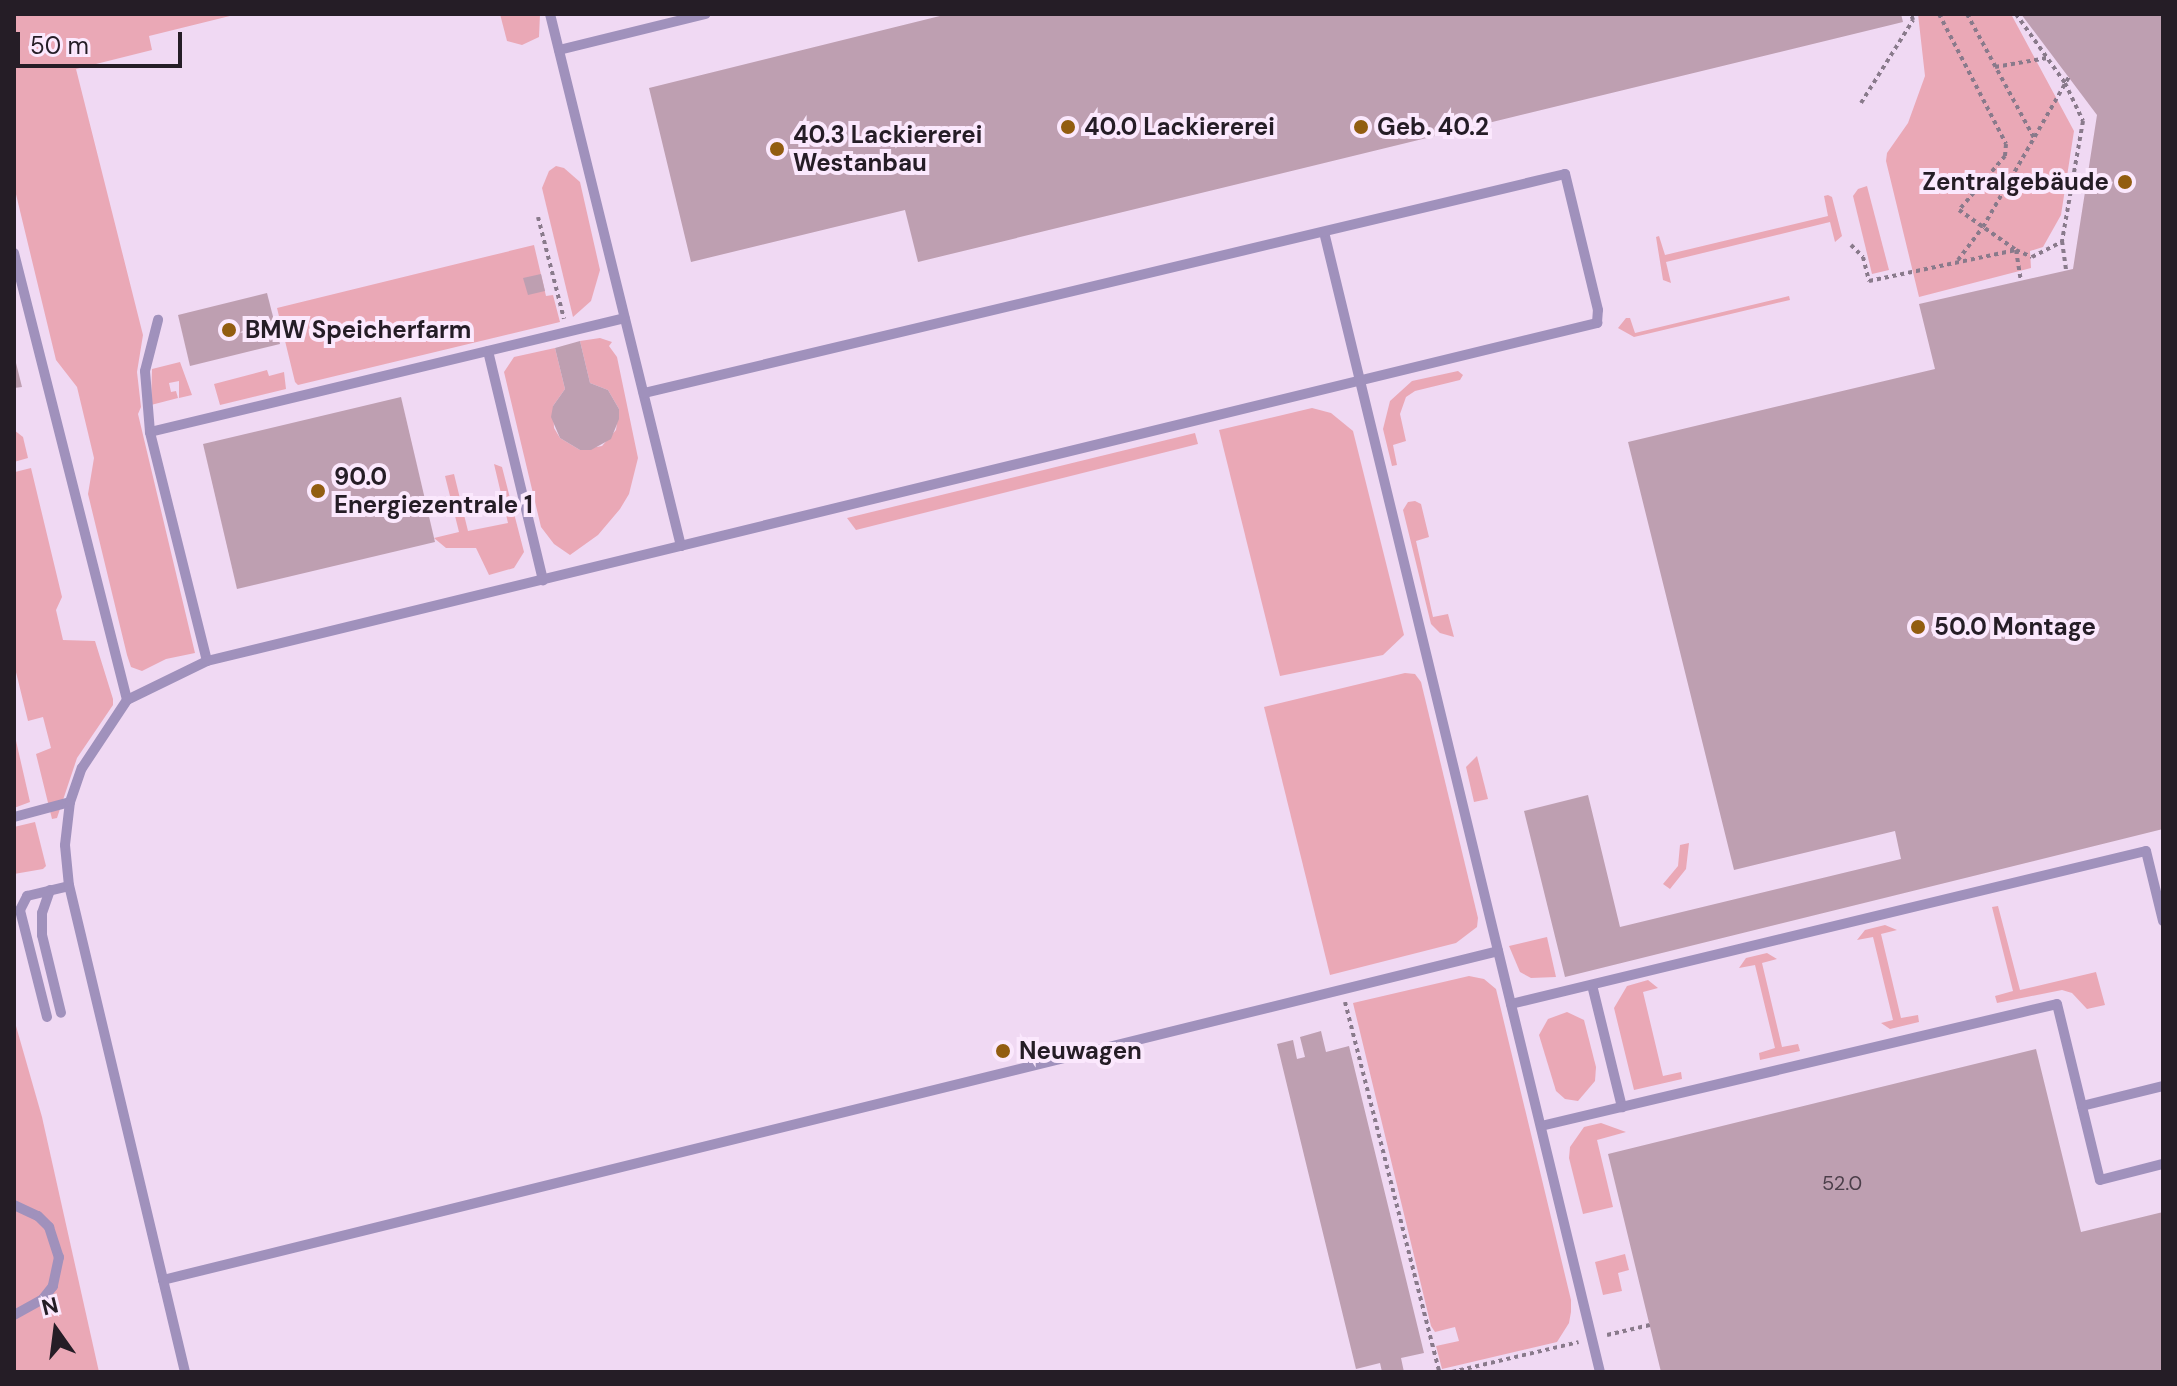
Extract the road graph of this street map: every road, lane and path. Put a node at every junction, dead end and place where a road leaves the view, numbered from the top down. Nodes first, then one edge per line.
1 (550, 14) edge
2 (706, 14) edge
3 (1911, 14) edge
4 (1939, 14) edge
5 (1967, 14) edge
6 (2016, 14) edge
7 (559, 50) junction
8 (2047, 58) junction
9 (1995, 67) junction
10 (2069, 77) dead end
11 (2065, 83) junction
12 (1861, 103) dead end
13 (2034, 138) junction
14 (538, 217) dead end
15 (1983, 227) junction
16 (1324, 232) junction
17 (2062, 241) junction
18 (1851, 245) dead end
19 (2016, 250) junction
20 (14, 253) edge
21 (1957, 262) junction
22 (2066, 271) dead end
23 (2021, 281) dead end
24 (625, 318) junction
25 (158, 320) dead end
26 (567, 331) junction
27 (488, 351) junction
28 (1360, 381) junction
29 (644, 393) junction
30 (150, 432) junction
31 (681, 546) junction
32 (543, 580) junction
33 (207, 661) junction
34 (127, 700) junction
35 (70, 802) junction
36 (14, 817) edge
37 (69, 886) junction
38 (50, 890) junction
39 (2163, 921) edge
40 (1498, 951) junction
41 (1592, 985) junction
42 (1342, 989) junction
43 (1511, 1004) junction
44 (61, 1013) dead end
45 (47, 1017) dead end
46 (2163, 1086) edge
47 (2082, 1106) junction
48 (1622, 1107) junction
49 (1541, 1126) junction
50 (2163, 1164) edge
51 (14, 1205) edge
52 (163, 1280) junction
53 (14, 1315) edge
54 (1650, 1325) dead end
55 (1592, 1339) junction
56 (185, 1372) edge
57 (1439, 1372) edge
58 (1452, 1372) edge
59 (1600, 1372) edge

1 - 7 lane
2 - 7 lane
3 - 12 path
4 - 15 path
5 - 9 path
6 - 8 path
7 - 24 lane
8 - 9 path
8 - 11 path
9 - 13 path
10 - 11 path
11 - 13 path
11 - 17 path
13 - 15 path
14 - 26 path
15 - 19 path
15 - 21 path
16 - 28 lane
16 - 28 lane
16 - 29 lane
17 - 19 path
17 - 22 path
18 - 21 path
19 - 21 path
19 - 23 path
20 - 34 lane
24 - 26 lane
24 - 29 lane
25 - 30 lane
26 - 27 lane
27 - 30 lane
27 - 32 lane
28 - 31 lane
28 - 40 lane
29 - 31 lane
30 - 33 lane
31 - 32 lane
32 - 33 lane
33 - 34 lane
34 - 35 lane
35 - 36 lane
35 - 37 lane
37 - 38 lane
37 - 52 lane
38 - 44 lane
38 - 45 lane
39 - 41 lane
40 - 42 lane
40 - 43 lane
41 - 43 lane
41 - 48 lane
42 - 52 lane
42 - 57 path
43 - 49 lane
46 - 47 lane
47 - 48 lane
47 - 50 lane
48 - 49 lane
49 - 55 lane
51 - 53 lane
52 - 56 lane
54 - 55 path
55 - 58 path
55 - 59 lane

